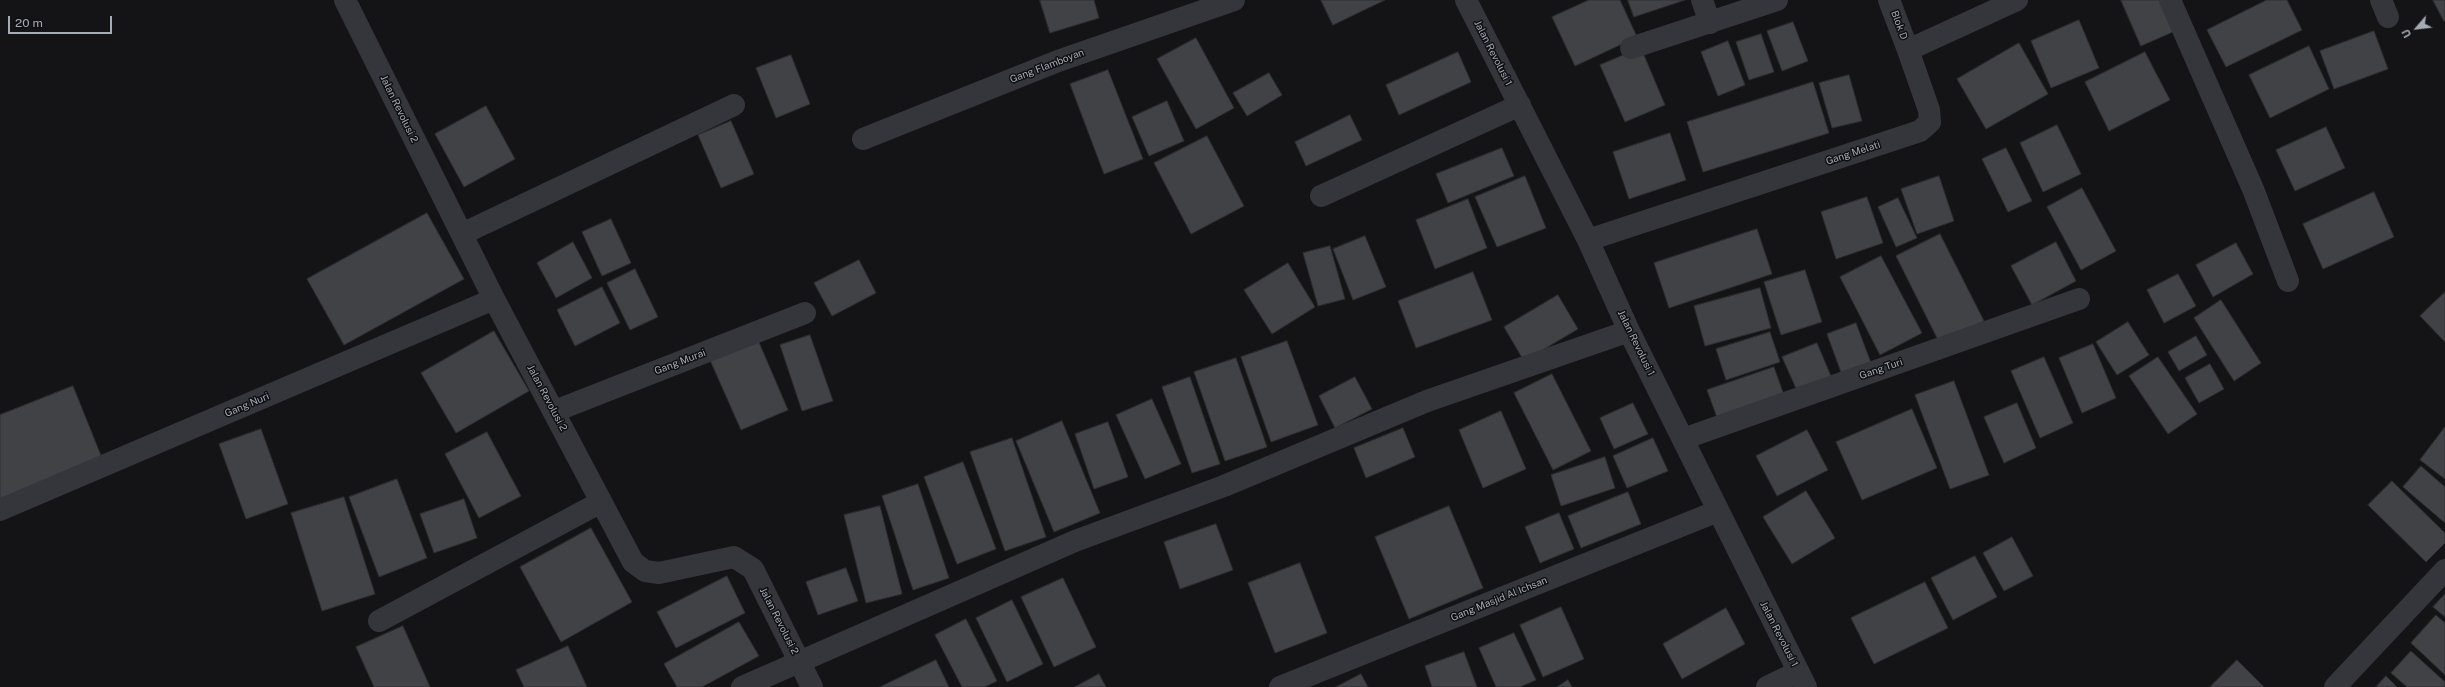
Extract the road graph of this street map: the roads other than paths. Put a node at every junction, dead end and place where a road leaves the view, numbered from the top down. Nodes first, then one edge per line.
1 (345, 0) edge
2 (1234, 0) edge
3 (1466, 0) edge
4 (1702, 0) edge
5 (1777, 0) edge
6 (1889, 0) edge
7 (2017, 0) edge
8 (2170, 0) edge
9 (1710, 23) junction
10 (1631, 48) dead end
11 (1908, 50) junction
12 (734, 105) dead end
13 (1520, 105) junction
14 (862, 139) dead end
15 (1321, 196) dead end
16 (462, 234) junction
17 (1588, 240) junction
18 (2288, 281) dead end
19 (494, 299) junction
20 (2079, 299) dead end
21 (805, 313) dead end
22 (1629, 331) junction
23 (555, 411) junction
24 (1683, 439) junction
25 (601, 502) junction
26 (0, 510) edge
27 (1718, 512) junction
28 (2445, 570) edge
29 (379, 621) dead end
30 (799, 661) junction
31 (1802, 679) edge
32 (742, 687) edge
33 (812, 687) edge
34 (1280, 687) edge
35 (1767, 687) edge
36 (2335, 687) edge

1 - 16 street, Jalan Revolusi 2
2 - 14 street, Gang Flamboyan
3 - 13 street, Jalan Revolusi 1
4 - 9 street
5 - 9 street
6 - 11 street, Blok D
7 - 11 street
8 - 18 street
9 - 10 street
11 - 17 street, Gang Melati
12 - 16 street
13 - 15 street
13 - 17 street, Jalan Revolusi 1
16 - 19 street, Jalan Revolusi 2
17 - 22 street, Jalan Revolusi 1
19 - 23 street, Jalan Revolusi 2
19 - 26 street, Gang Nuri
20 - 24 street, Gang Turi
21 - 23 street, Gang Murai
22 - 24 street, Jalan Revolusi 1
22 - 30 street
23 - 25 street, Jalan Revolusi 2
24 - 27 street, Jalan Revolusi 1
25 - 29 street
25 - 30 street, Jalan Revolusi 2
27 - 31 street, Jalan Revolusi 1
27 - 34 street, Gang Masjid Al Ichsan
28 - 36 street
30 - 32 street
30 - 33 street, Jalan Revolusi 2
31 - 35 street

